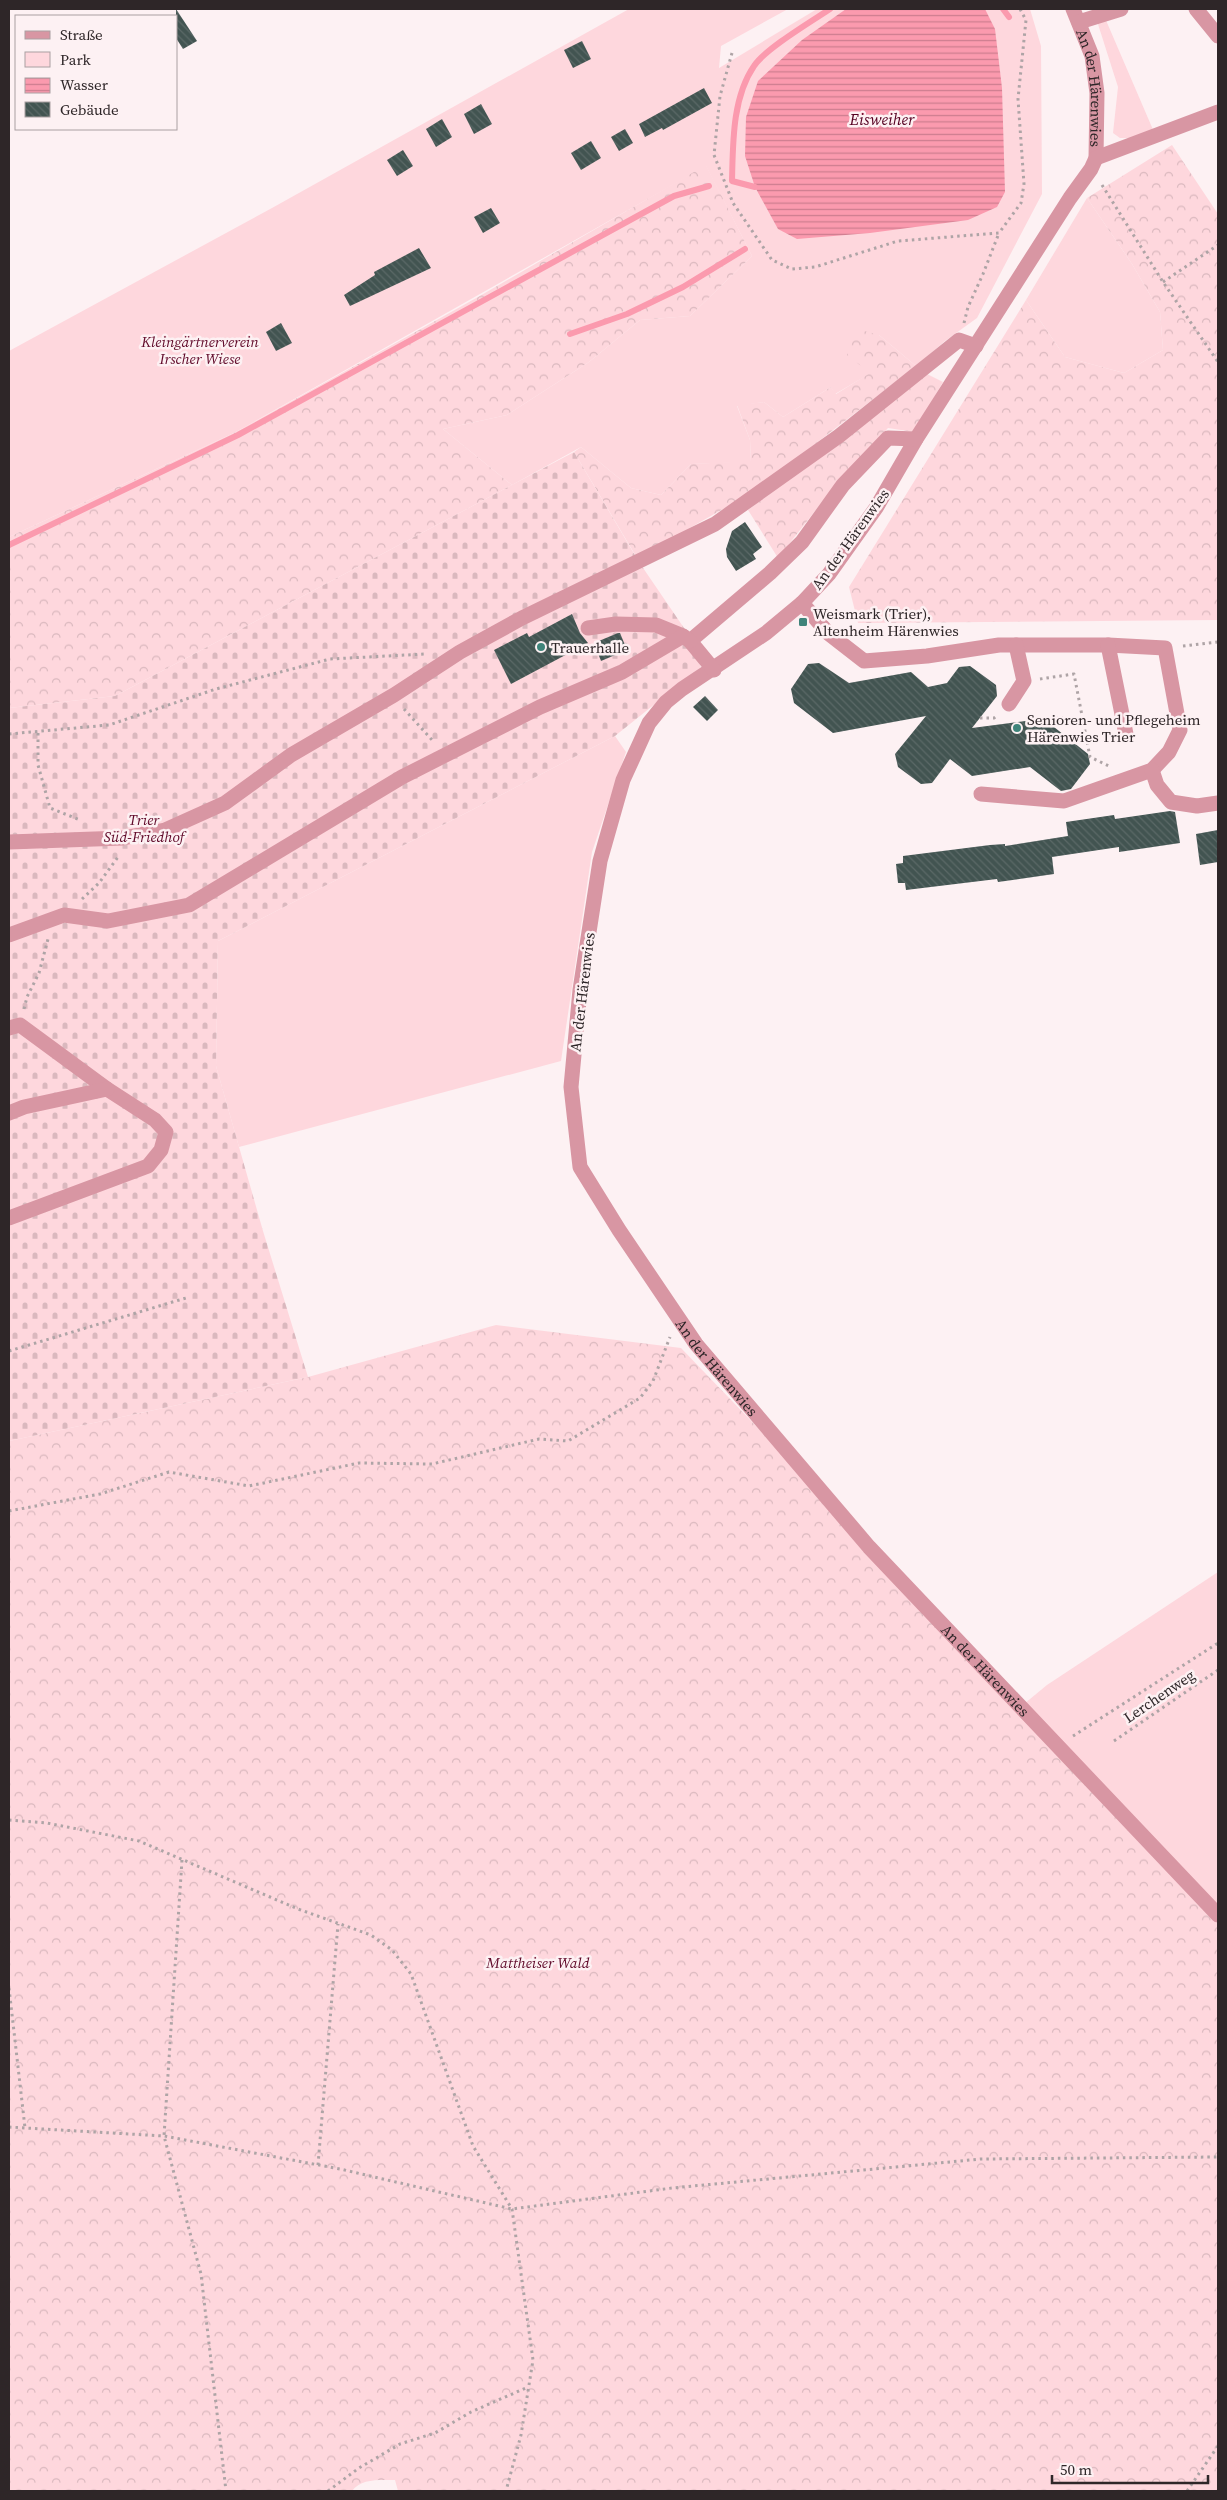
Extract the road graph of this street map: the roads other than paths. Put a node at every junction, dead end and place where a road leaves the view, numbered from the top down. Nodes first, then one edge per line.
1 (1196, 9) edge
2 (1116, 11) edge
3 (1076, 16) edge
4 (1218, 36) edge
5 (1218, 112) edge
6 (1094, 164) junction
7 (976, 346) junction
8 (916, 440) junction
9 (802, 603) junction
10 (588, 628) dead end
11 (686, 639) junction
12 (1016, 645) junction
13 (1108, 645) junction
14 (714, 670) junction
15 (1009, 704) dead end
16 (1126, 734) dead end
17 (1152, 770) junction
18 (981, 794) dead end
19 (1218, 803) edge
20 (9, 842) edge
21 (9, 935) edge
22 (15, 1026) edge
23 (107, 1089) junction
24 (9, 1113) edge
25 (9, 1218) edge
26 (1218, 1915) edge

1 - 4 street
2 - 3 street
3 - 6 street, An der Härenwies
5 - 6 street
6 - 7 street, An der Härenwies
7 - 8 street, An der Härenwies
7 - 20 street
8 - 9 street, An der Härenwies
8 - 11 street
9 - 12 street
9 - 14 street, An der Härenwies
10 - 11 street
11 - 14 street
11 - 21 street
12 - 13 street
12 - 15 street
13 - 16 street
13 - 17 street
14 - 26 street, An der Härenwies
17 - 18 street
17 - 19 street
22 - 23 street
23 - 24 street
23 - 25 street

